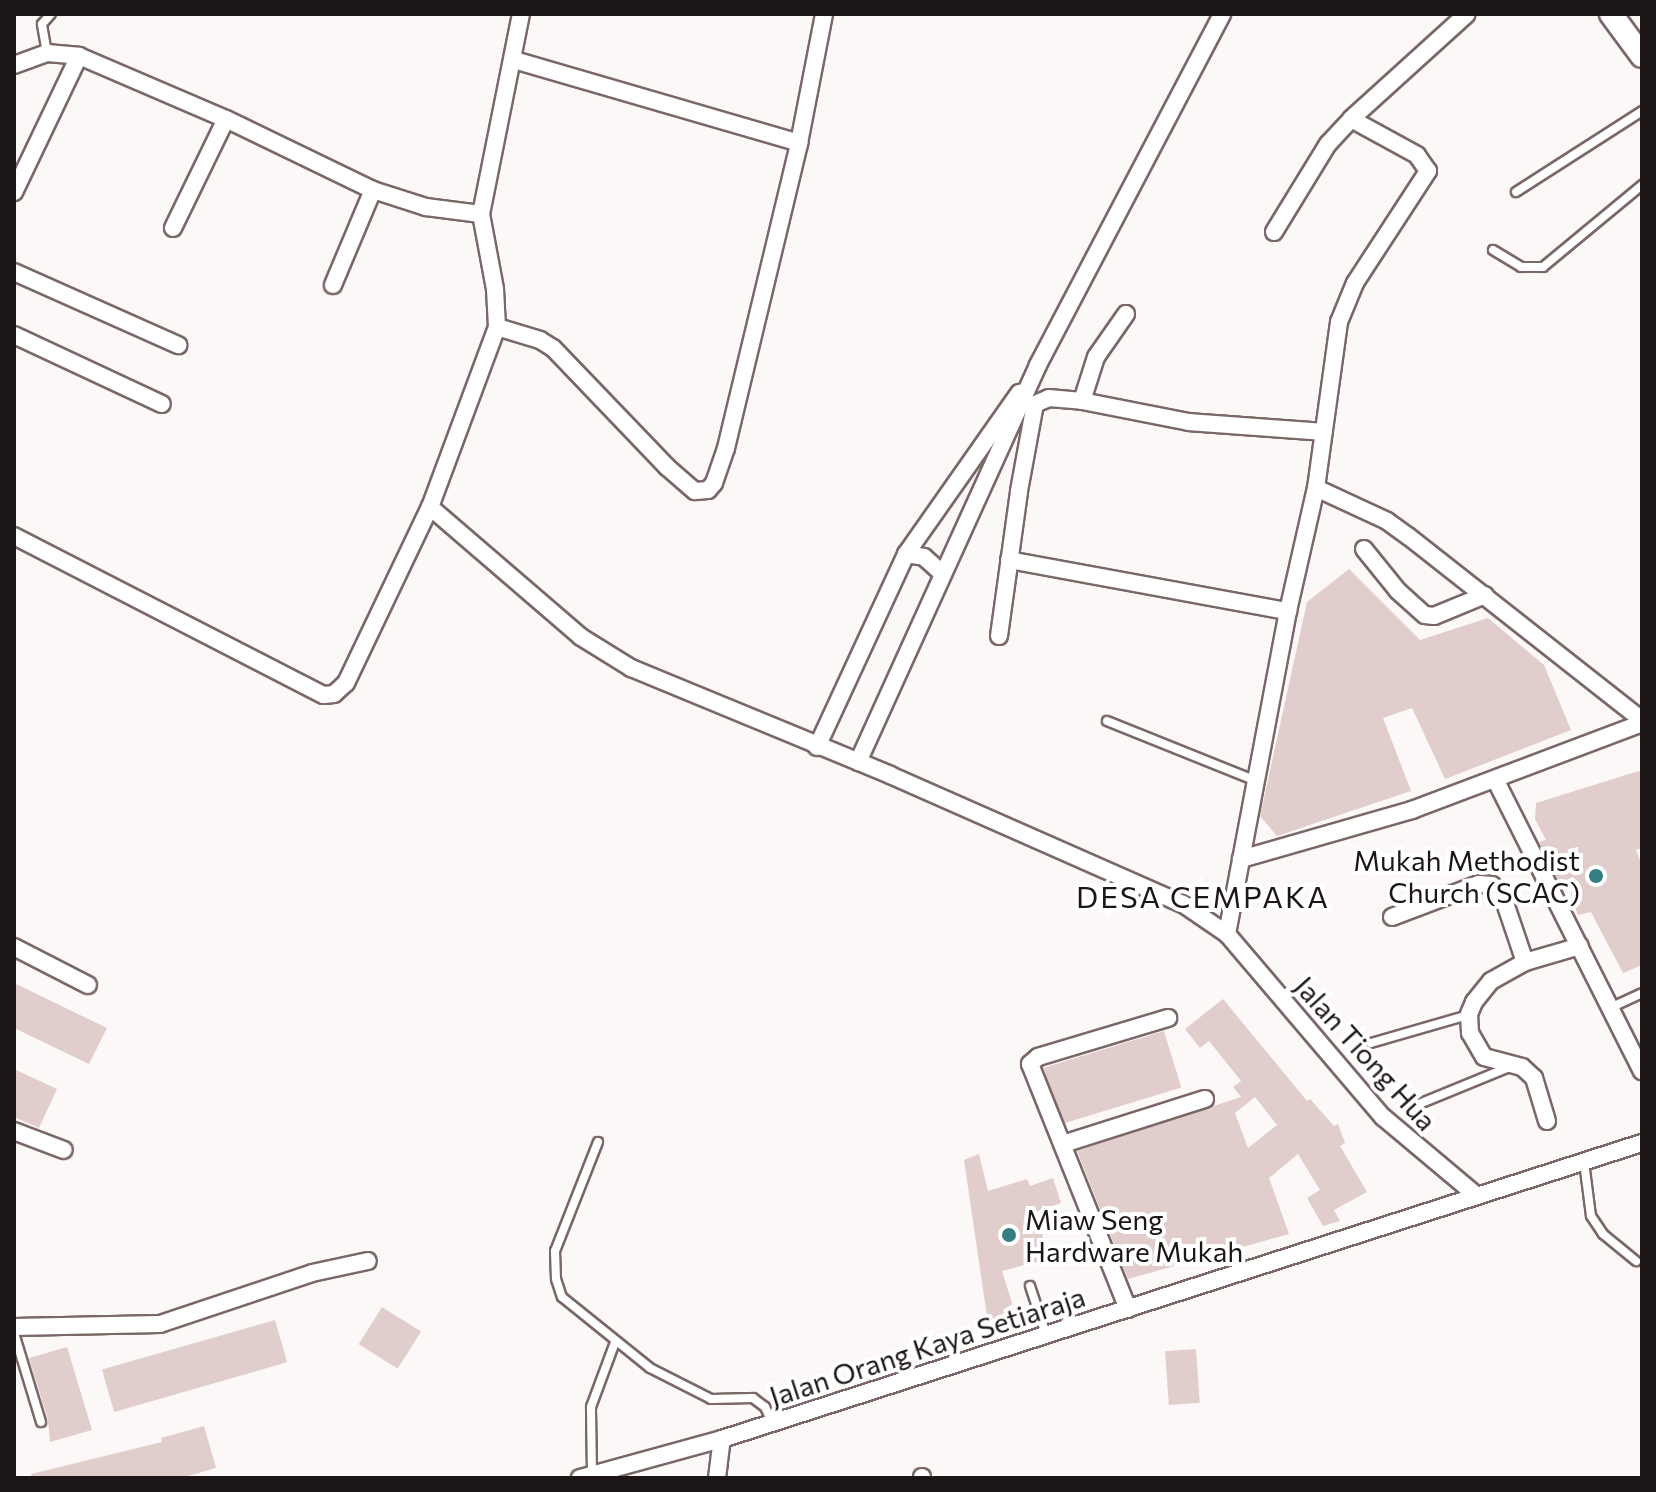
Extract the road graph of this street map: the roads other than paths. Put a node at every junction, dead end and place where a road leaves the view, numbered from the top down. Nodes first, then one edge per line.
1 (51, 14) edge
2 (521, 14) edge
3 (824, 14) edge
4 (1222, 14) edge
5 (1467, 14) edge
6 (1611, 14) edge
7 (47, 53) junction
8 (79, 56) junction
9 (1642, 56) edge
10 (514, 60) junction
11 (14, 65) edge
12 (1642, 111) edge
13 (226, 119) junction
14 (1351, 119) junction
15 (799, 143) junction
16 (1642, 185) edge
17 (373, 190) junction
18 (14, 192) edge
19 (1516, 192) dead end
20 (481, 214) junction
21 (173, 228) dead end
22 (1274, 232) dead end
23 (1493, 250) dead end
24 (14, 272) edge
25 (333, 285) dead end
26 (1126, 314) dead end
27 (497, 327) junction
28 (14, 335) edge
29 (178, 345) dead end
30 (1038, 365) junction
31 (1082, 401) junction
32 (162, 404) dead end
33 (1324, 432) junction
34 (1316, 488) junction
35 (430, 507) junction
36 (14, 536) edge
37 (1364, 549) dead end
38 (906, 554) junction
39 (1009, 560) junction
40 (942, 573) junction
41 (1485, 595) junction
42 (1288, 611) junction
43 (999, 636) dead end
44 (1107, 721) dead end
45 (1642, 722) edge
46 (817, 747) junction
47 (858, 762) junction
48 (1256, 781) junction
49 (1496, 781) junction
50 (1241, 859) junction
51 (1392, 917) dead end
52 (1227, 934) junction
53 (1580, 946) junction
54 (14, 947) edge
55 (1525, 962) junction
56 (88, 985) dead end
57 (1642, 993) edge
58 (1610, 1008) junction
59 (1469, 1014) junction
60 (1168, 1018) dead end
61 (1371, 1043) dead end
62 (1513, 1065) junction
63 (1642, 1071) edge
64 (1205, 1099) dead end
65 (1419, 1104) dead end
66 (1547, 1121) dead end
67 (14, 1131) edge
68 (598, 1142) dead end
69 (1642, 1143) edge
70 (1063, 1144) junction
71 (64, 1150) dead end
72 (1584, 1162) junction
73 (1477, 1196) junction
74 (368, 1261) dead end
75 (1636, 1261) dead end
76 (1030, 1286) dead end
77 (1128, 1309) junction
78 (14, 1327) edge
79 (14, 1333) edge
80 (1046, 1334) junction
81 (615, 1342) junction
82 (41, 1422) dead end
83 (772, 1423) junction
84 (722, 1439) junction
85 (640, 1463) junction
86 (586, 1476) edge
87 (650, 1478) edge
88 (717, 1478) edge

1 - 7 lane
2 - 10 street
3 - 15 street
4 - 30 street
5 - 14 street
6 - 9 street
7 - 8 street
7 - 11 street
8 - 13 street
8 - 18 street
10 - 15 street
10 - 20 street
12 - 19 lane
13 - 17 street
13 - 21 street
14 - 22 street
14 - 33 street
15 - 27 street
16 - 23 lane
17 - 20 street
17 - 25 street
20 - 27 street
24 - 29 street
26 - 31 street
27 - 35 street
28 - 32 street
30 - 38 street
30 - 40 street
31 - 33 street
31 - 39 street
33 - 34 street
34 - 41 street
34 - 42 street
35 - 36 street
35 - 46 street, Jalan Tiong Hua
37 - 41 street
38 - 40 street
38 - 46 street
39 - 42 street
39 - 43 street
40 - 47 street
41 - 45 street
42 - 48 street
44 - 48 lane
45 - 49 street
46 - 47 street, Jalan Tiong Hua
47 - 52 street, Jalan Tiong Hua
48 - 50 street
49 - 50 street
49 - 53 street
50 - 52 street
51 - 55 street
52 - 73 street, Jalan Tiong Hua
53 - 55 street
53 - 58 street
54 - 56 street
55 - 59 street
57 - 58 lane
58 - 63 street
59 - 61 lane
59 - 62 street
60 - 70 street
62 - 65 lane
62 - 66 street
64 - 70 street
67 - 71 street
68 - 81 lane
69 - 72 street, Jalan Orang Kaya Setiaraja
70 - 77 street
72 - 73 street, Jalan Orang Kaya Setiaraja
72 - 75 lane
73 - 77 street, Jalan Orang Kaya Setiaraja
74 - 78 street
76 - 80 lane
77 - 80 street, Jalan Orang Kaya Setiaraja
79 - 82 lane
80 - 83 street, Jalan Orang Kaya Setiaraja
81 - 83 lane
81 - 86 lane
83 - 84 street, Jalan Orang Kaya Setiaraja
84 - 85 street, Jalan Orang Kaya Setiaraja
84 - 88 street
85 - 86 street, Jalan Orang Kaya Setiaraja
85 - 87 street

